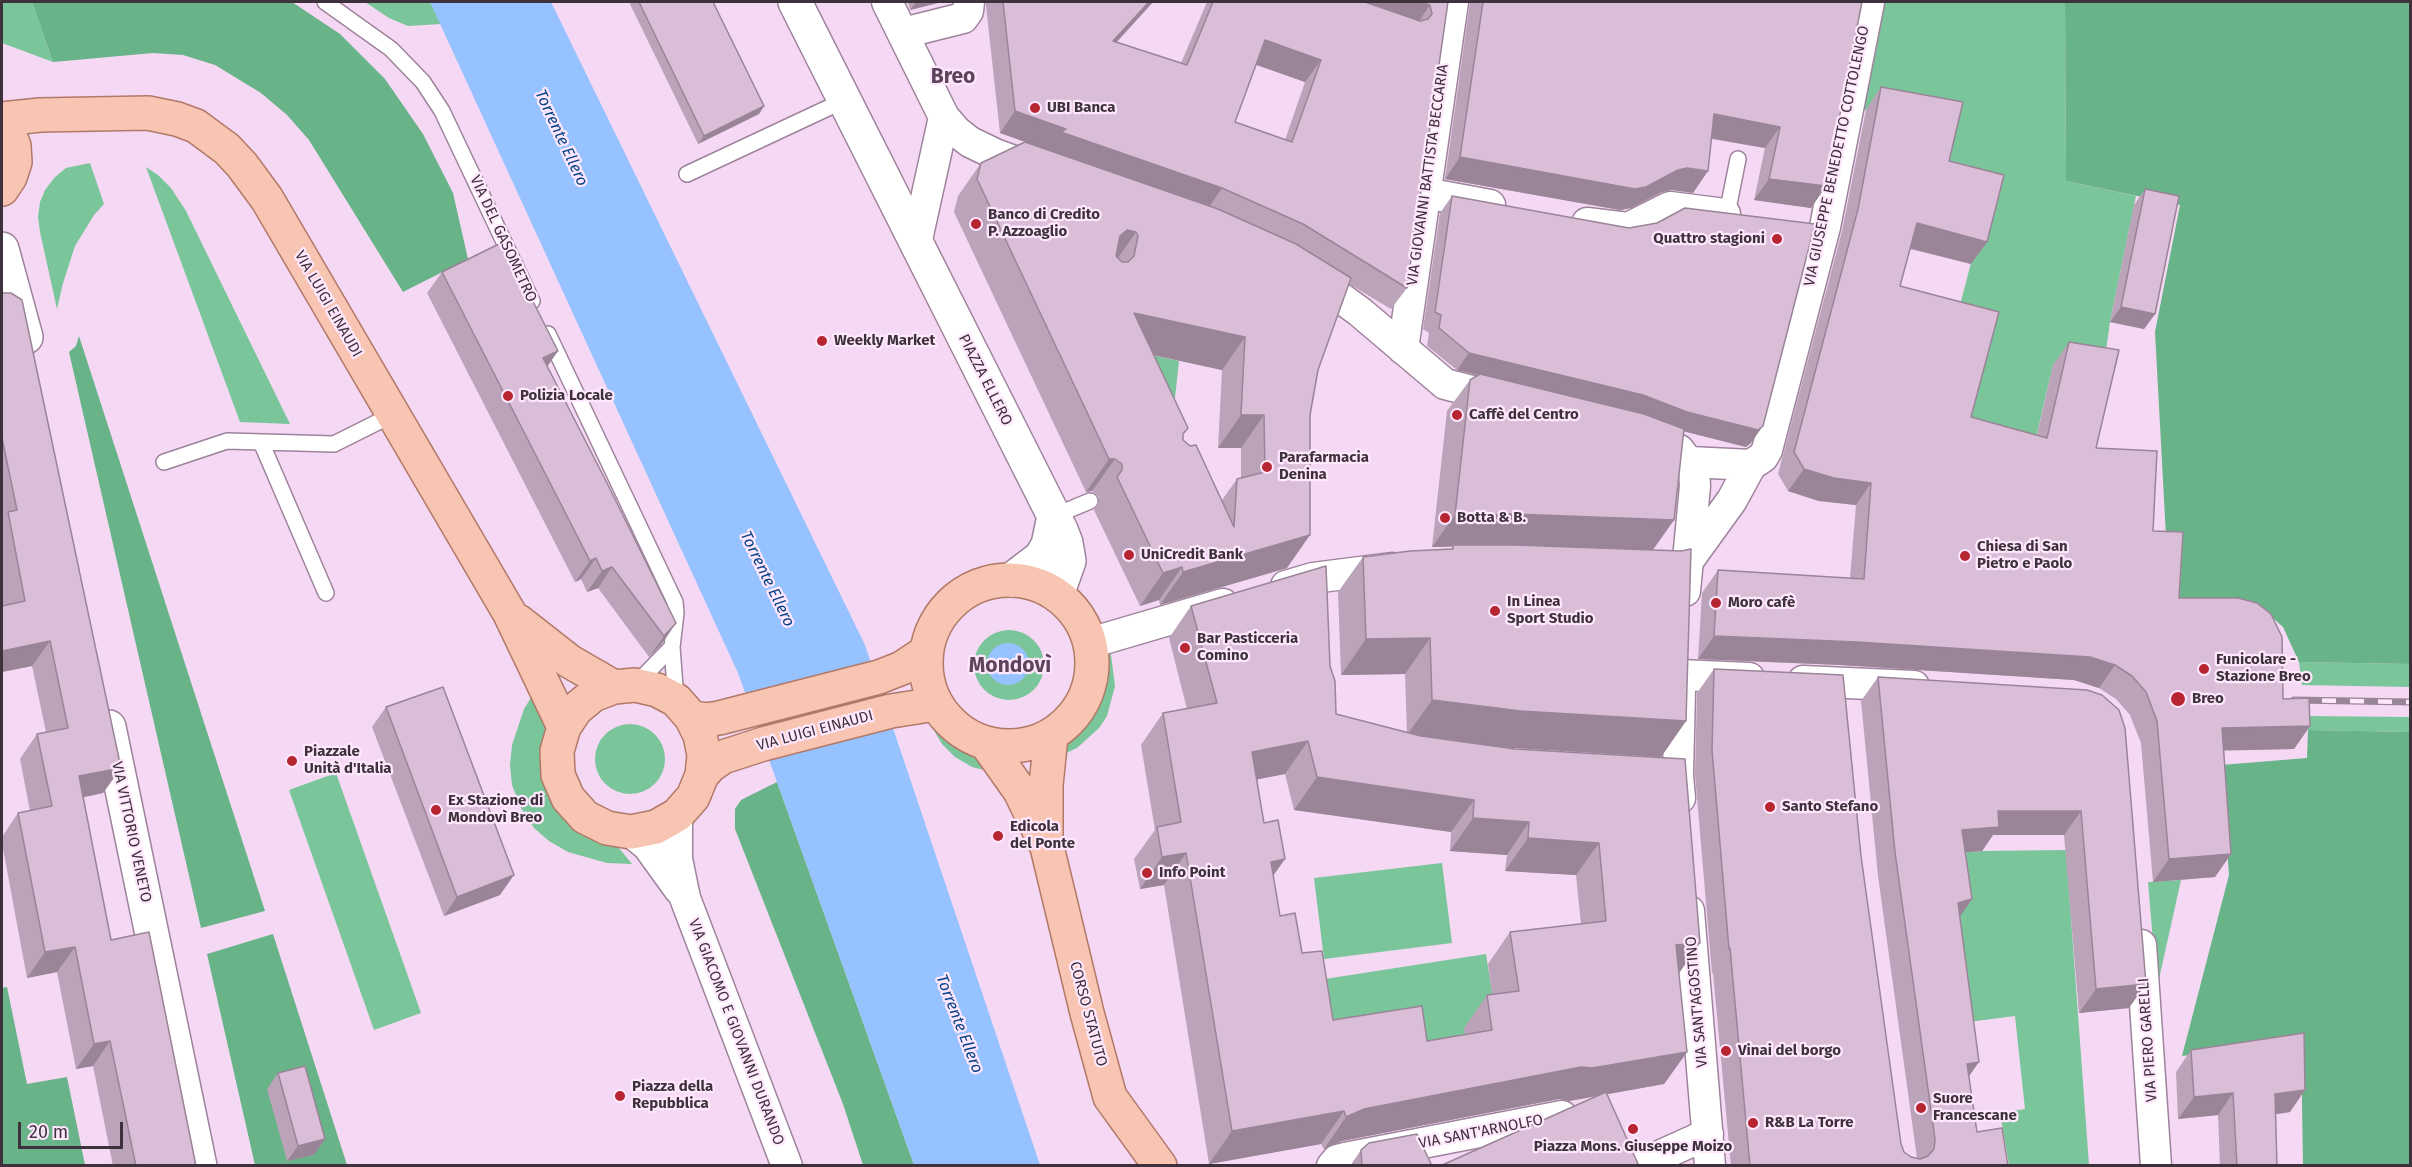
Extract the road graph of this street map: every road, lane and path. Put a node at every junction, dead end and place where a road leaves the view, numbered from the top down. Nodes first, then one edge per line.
1 (325, 2) edge
2 (795, 2) edge
3 (887, 2) edge
4 (969, 2) edge
5 (1453, 2) edge
6 (1869, 2) edge
7 (903, 33) junction
8 (844, 100) junction
9 (63, 115) junction
10 (944, 117) junction
11 (2, 119) edge
12 (2, 124) edge
13 (1738, 159) dead end
14 (687, 174) dead end
15 (8, 176) edge
16 (1062, 178) edge
17 (1425, 193) junction
18 (1513, 209) edge
19 (1738, 215) joint
20 (1559, 217) edge
21 (916, 244) junction
22 (2, 249) edge
23 (1281, 262) edge
24 (7, 276) edge
25 (1403, 349) junction
26 (33, 365) edge
27 (1528, 405) edge
28 (392, 415) junction
29 (1621, 428) edge
30 (261, 442) junction
31 (1681, 454) junction
32 (1759, 457) junction
33 (164, 462) dead end
34 (1090, 501) dead end
35 (1054, 516) junction
36 (1424, 564) edge
37 (1657, 569) edge
38 (1686, 574) junction
39 (1011, 580) junction
40 (326, 593) dead end
41 (1057, 595) junction
42 (510, 614) junction
43 (1683, 620) edge
44 (1090, 643) junction
45 (672, 647) junction
46 (926, 652) junction
47 (625, 686) junction
48 (1938, 688) edge
49 (104, 701) edge
50 (936, 704) junction
51 (684, 709) junction
52 (564, 727) junction
53 (1051, 736) junction
54 (986, 743) junction
55 (702, 775) junction
56 (677, 815) junction
57 (1682, 822) edge
58 (631, 832) junction
59 (1047, 847) junction
60 (1687, 880) edge
61 (685, 898) junction
62 (2139, 912) edge
63 (1562, 1116) edge
64 (1603, 1126) edge
65 (1708, 1134) junction
66 (200, 1166) edge
67 (787, 1166) edge
68 (1160, 1166) edge
69 (1332, 1166) edge
70 (1710, 1166) edge
71 (2156, 1166) edge

1 - 45 lane, VIA DEL GASOMETRO
2 - 8 street, PIAZZA ELLERO
3 - 7 street
4 - 7 street
5 - 17 street, VIA GIOVANNI BATTISTA BECCARIA
6 - 32 street, VIA GIUSEPPE BENEDETTO COTTOLENGO
7 - 10 street
8 - 14 lane
8 - 21 street, PIAZZA ELLERO
9 - 11 main road, VIA LUIGI EINAUDI
9 - 15 main road, VIA LUIGI EINAUDI
9 - 28 main road, VIA LUIGI EINAUDI
10 - 16 street
10 - 21 street
12 - 15 main road
13 - 19 lane
17 - 18 street
17 - 25 street, VIA GIOVANNI BATTISTA BECCARIA
19 - 20 street
21 - 35 street, PIAZZA ELLERO
22 - 24 street
23 - 25 street
24 - 26 street
25 - 27 street
28 - 30 lane
28 - 42 main road, VIA LUIGI EINAUDI
29 - 31 street
30 - 33 lane
30 - 40 lane
31 - 32 street
31 - 38 street
32 - 38 street, VIA GIUSEPPE BENEDETTO COTTOLENGO
34 - 35 lane
35 - 39 street
35 - 41 street, PIAZZA ELLERO
36 - 44 street
37 - 38 street
38 - 43 street
39 - 41 main road
39 - 46 main road
41 - 44 main road
42 - 47 main road, VIA LUIGI EINAUDI
42 - 52 main road, VIA LUIGI EINAUDI
44 - 53 main road
45 - 47 lane
45 - 51 lane, VIA DEL GASOMETRO
46 - 50 main road
46 - 51 main road, VIA LUIGI EINAUDI
47 - 51 main road, VIA LUIGI EINAUDI
47 - 52 main road, VIA LUIGI EINAUDI
48 - 57 street
49 - 66 street, VIA VITTORIO VENETO
50 - 54 main road
50 - 55 main road, VIA LUIGI EINAUDI
51 - 55 main road, VIA LUIGI EINAUDI
52 - 58 main road, VIA LUIGI EINAUDI
53 - 54 main road
53 - 59 main road, CORSO STATUTO
54 - 59 main road, CORSO STATUTO
55 - 56 main road, VIA LUIGI EINAUDI
56 - 58 main road, VIA LUIGI EINAUDI
56 - 61 street, VIA GIACOMO E GIOVANNI DURANDO
58 - 61 street, VIA GIACOMO E GIOVANNI DURANDO
59 - 68 main road, CORSO STATUTO
60 - 65 street, VIA SANT'AGOSTINO
61 - 67 street, VIA GIACOMO E GIOVANNI DURANDO
62 - 71 street, VIA PIERO GARELLI
63 - 69 street, VIA SANT'ARNOLFO
64 - 65 street
65 - 70 street, VIA SANT'AGOSTINO

